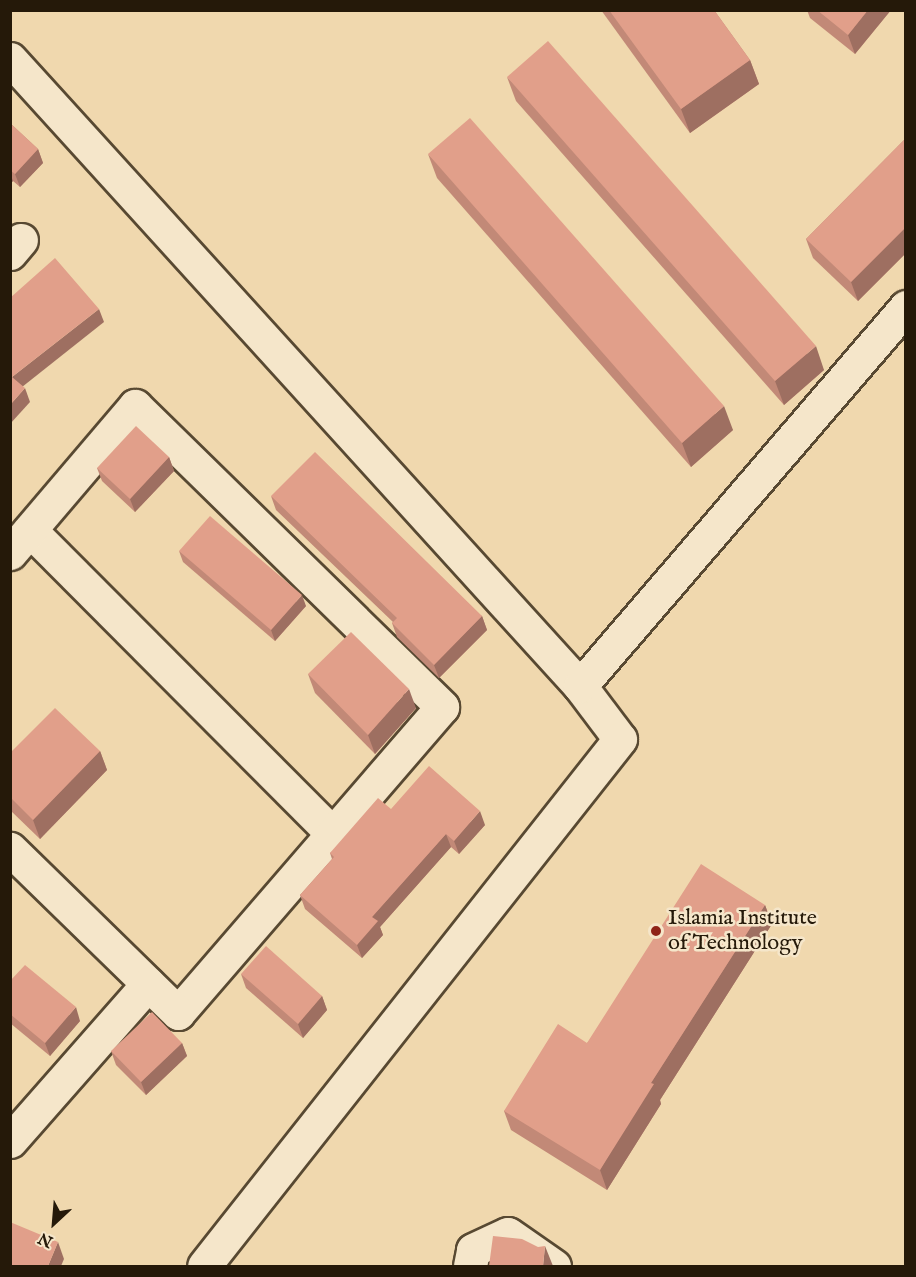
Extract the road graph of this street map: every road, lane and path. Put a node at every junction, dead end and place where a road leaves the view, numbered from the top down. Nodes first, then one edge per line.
1 (10, 59) edge
2 (906, 307) edge
3 (20, 542) edge
4 (580, 686) junction
5 (333, 834) junction
6 (10, 849) edge
7 (148, 984) junction
8 (10, 1141) edge
9 (204, 1266) edge
10 (470, 1266) edge
11 (554, 1266) edge

1 - 4 street
2 - 4 street
3 - 5 street
3 - 5 street
4 - 9 street
5 - 7 street
6 - 7 street
7 - 8 street
10 - 11 street

